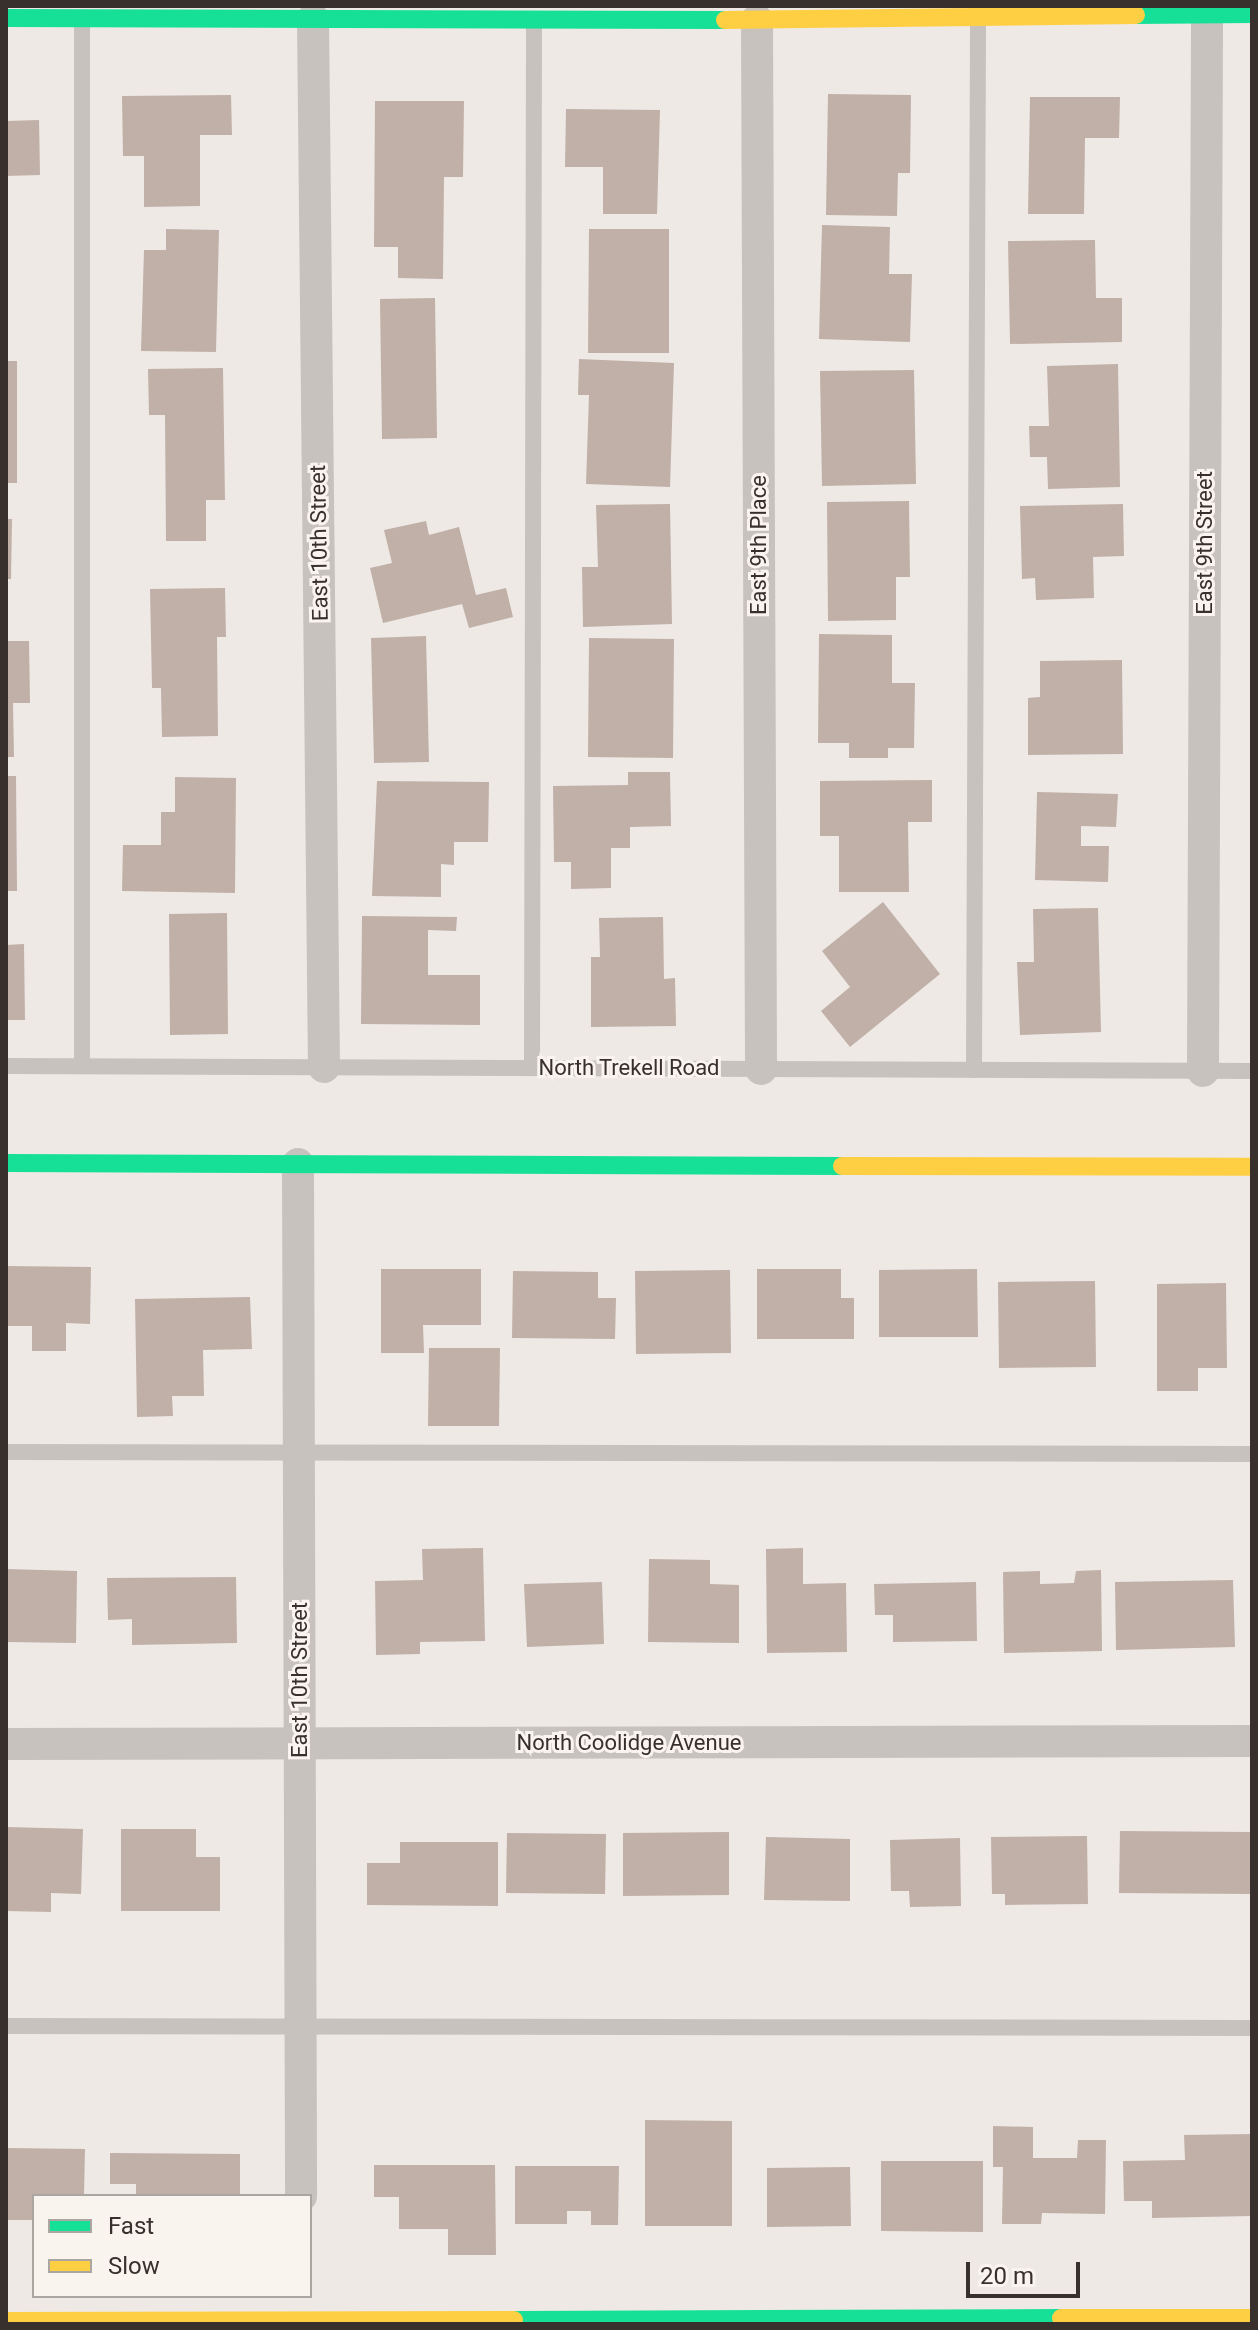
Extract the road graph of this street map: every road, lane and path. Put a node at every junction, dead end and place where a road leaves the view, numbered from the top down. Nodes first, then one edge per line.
1 (1019, 11) edge
2 (1252, 14) edge
3 (1207, 15) junction
4 (6, 18) edge
5 (82, 18) junction
6 (978, 18) junction
7 (313, 19) junction
8 (534, 20) junction
9 (757, 20) junction
10 (6, 1066) edge
11 (82, 1066) junction
12 (324, 1067) junction
13 (532, 1068) junction
14 (761, 1069) junction
15 (974, 1070) junction
16 (1203, 1071) junction
17 (1252, 1071) edge
18 (6, 1163) edge
19 (298, 1164) junction
20 (1252, 1167) edge
21 (6, 1452) edge
22 (300, 1452) junction
23 (1252, 1454) edge
24 (1252, 1741) edge
25 (6, 1744) edge
26 (300, 1744) junction
27 (6, 2026) edge
28 (300, 2026) junction
29 (1252, 2028) edge
30 (301, 2194) edge
31 (301, 2314) edge
32 (1252, 2318) edge
33 (6, 2321) edge

1 - 3 street
1 - 6 street
2 - 3 street
3 - 16 street, East 9th Street
4 - 5 street
5 - 7 street
5 - 11 lane
6 - 9 street
6 - 15 lane
7 - 8 street
7 - 12 street, East 10th Street
8 - 9 street
8 - 13 lane
9 - 14 street, East 9th Place
10 - 11 lane, North Trekell Road
11 - 12 lane, North Trekell Road
12 - 13 lane, North Trekell Road
13 - 14 lane, North Trekell Road
14 - 15 lane, North Trekell Road
15 - 16 lane, North Trekell Road
16 - 17 lane, North Trekell Road
18 - 19 street
19 - 20 street
19 - 22 street, East 10th Street
21 - 22 lane
22 - 23 lane
22 - 26 street, East 10th Street
24 - 26 street, North Coolidge Avenue
25 - 26 street, North Coolidge Avenue
26 - 28 street, East 10th Street
27 - 28 lane
28 - 29 lane
28 - 30 street, East 10th Street
31 - 32 street
31 - 33 street

